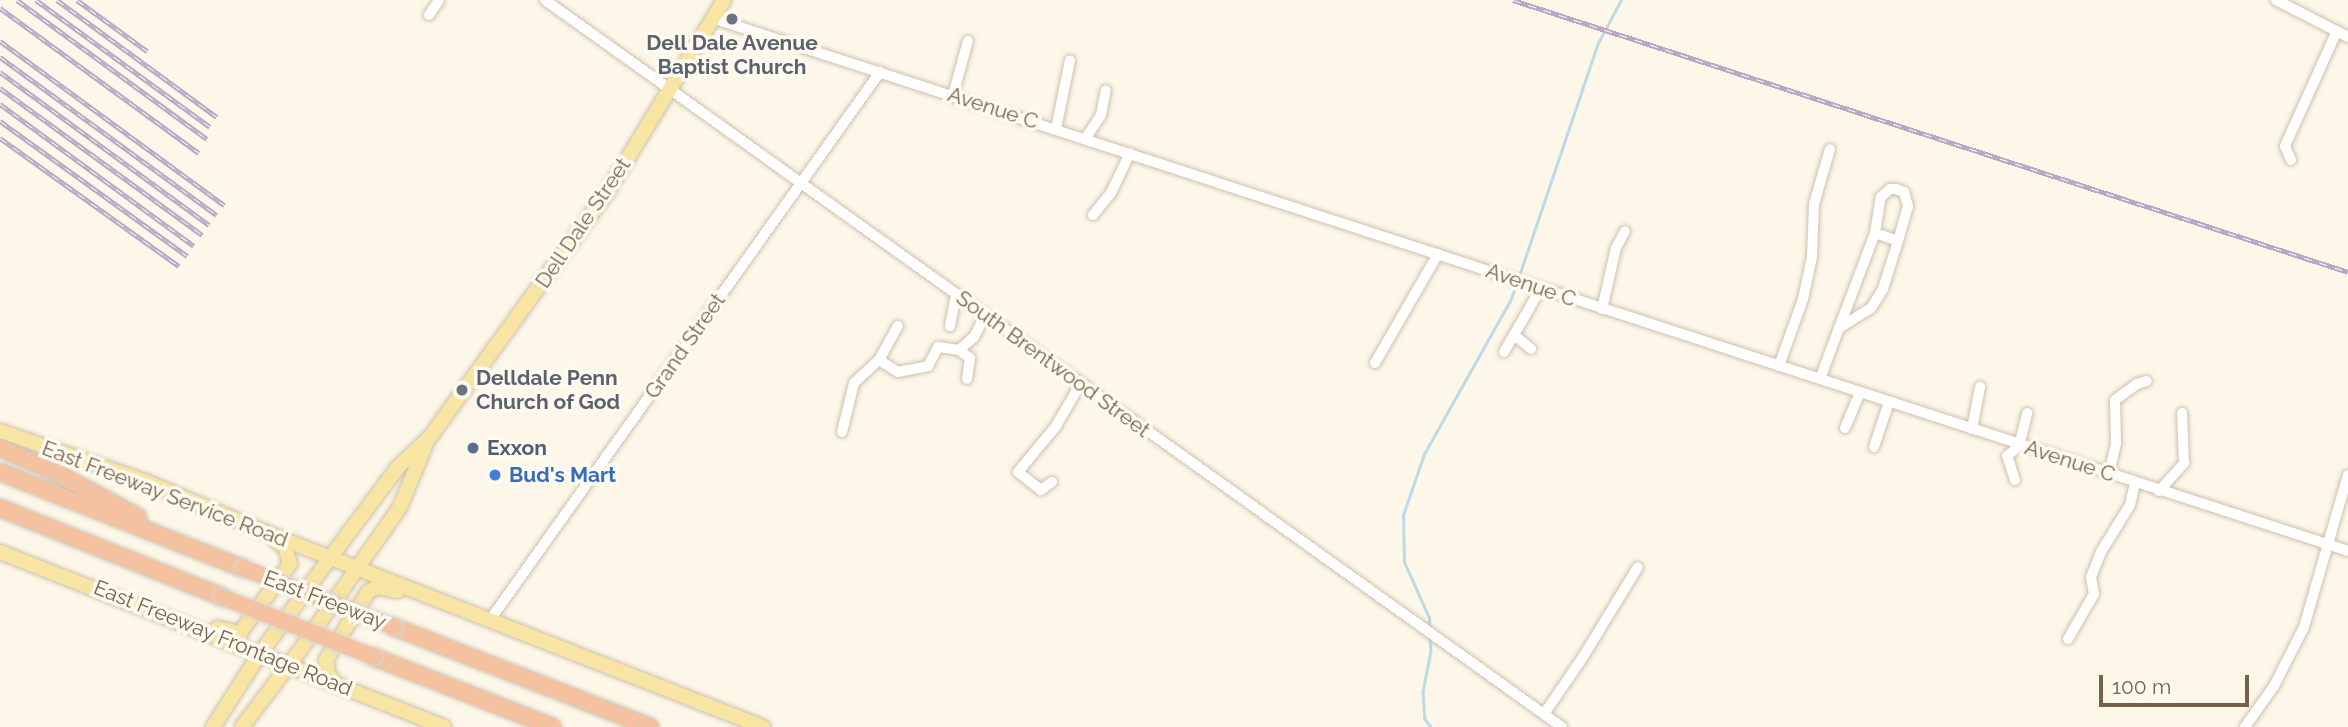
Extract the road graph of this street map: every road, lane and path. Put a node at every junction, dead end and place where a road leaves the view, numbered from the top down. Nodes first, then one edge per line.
1 (439, 0) edge
2 (545, 0) edge
3 (724, 0) edge
4 (2276, 0) edge
5 (429, 15) dead end
6 (715, 19) junction
7 (2337, 31) junction
8 (2348, 37) edge
9 (968, 41) dead end
10 (1070, 60) dead end
11 (880, 72) junction
12 (670, 90) junction
13 (1106, 90) dead end
14 (953, 95) junction
15 (1056, 129) junction
16 (1085, 139) junction
17 (1830, 149) dead end
18 (1130, 153) junction
19 (2291, 160) dead end
20 (800, 183) junction
21 (1093, 215) dead end
22 (1625, 231) dead end
23 (1875, 233) junction
24 (1898, 240) junction
25 (1438, 254) junction
26 (1541, 288) junction
27 (956, 294) junction
28 (1602, 309) junction
29 (985, 315) junction
30 (898, 326) dead end
31 (950, 326) dead end
32 (1839, 328) junction
33 (1514, 335) junction
34 (1531, 349) dead end
35 (959, 350) junction
36 (1504, 352) dead end
37 (879, 360) junction
38 (1376, 363) dead end
39 (1779, 366) junction
40 (967, 379) dead end
41 (1820, 379) junction
42 (2147, 381) dead end
43 (1081, 383) junction
44 (1980, 387) dead end
45 (1860, 393) junction
46 (1889, 402) junction
47 (2027, 413) dead end
48 (2182, 413) dead end
49 (1845, 428) dead end
50 (1972, 429) junction
51 (0, 431) edge
52 (842, 432) dead end
53 (430, 437) junction
54 (2019, 444) junction
55 (1874, 447) dead end
56 (0, 448) edge
57 (0, 472) edge
58 (2109, 474) junction
59 (2348, 475) edge
60 (2015, 480) dead end
61 (1052, 482) dead end
62 (2135, 483) junction
63 (2159, 491) junction
64 (0, 508) edge
65 (262, 531) junction
66 (2326, 544) junction
67 (198, 551) junction
68 (2348, 551) edge
69 (0, 552) edge
70 (330, 558) junction
71 (1638, 567) dead end
72 (356, 568) junction
73 (156, 611) junction
74 (466, 611) junction
75 (490, 620) junction
76 (2068, 639) dead end
77 (259, 655) junction
78 (288, 665) junction
79 (334, 681) junction
80 (1544, 714) junction
81 (414, 722) edge
82 (213, 727) edge
83 (242, 727) edge
84 (444, 727) edge
85 (553, 727) edge
86 (650, 727) edge
87 (762, 727) edge
88 (1562, 727) edge
89 (2245, 727) edge

1 - 5 street
2 - 12 street, South Brentwood Street
3 - 6 main road, Dell Dale Street
4 - 7 street
6 - 11 street, Avenue C
6 - 12 main road, Dell Dale Street
7 - 8 street
7 - 19 street
9 - 14 street
10 - 15 street
11 - 14 street, Avenue C
11 - 20 street, Grand Street
12 - 20 street, South Brentwood Street
12 - 53 main road, Dell Dale Street
13 - 16 street
14 - 15 street, Avenue C
15 - 16 street, Avenue C
16 - 18 street, Avenue C
17 - 39 street
18 - 21 street
18 - 25 street, Avenue C
20 - 27 street, South Brentwood Street
20 - 75 street, Grand Street
22 - 28 street
23 - 24 street
23 - 24 street
23 - 32 street
24 - 32 street
25 - 26 street, Avenue C
25 - 38 street
26 - 28 street, Avenue C
26 - 33 street
27 - 29 street, South Brentwood Street
27 - 31 street
28 - 39 street, Avenue C
29 - 35 street
29 - 43 street, South Brentwood Street
30 - 37 street
32 - 41 street
33 - 34 street
33 - 36 street
35 - 37 street
35 - 40 street
37 - 52 street
39 - 41 street, Avenue C
41 - 45 street, Avenue C
42 - 58 street
43 - 61 street
43 - 80 street, South Brentwood Street
44 - 50 street
45 - 46 street, Avenue C
45 - 49 street
46 - 50 street, Avenue C
46 - 55 street
47 - 54 street
48 - 63 street
50 - 54 street, Avenue C
51 - 65 main road, East Freeway Service Road
53 - 70 main road, Dell Dale Street
53 - 72 main road, Dell Dale Street
54 - 58 street, Avenue C
54 - 60 street
56 - 67 highway
57 - 67 highway, East Freeway
58 - 62 street, Avenue C
59 - 66 street
62 - 63 street, Avenue C
62 - 76 street
63 - 66 street, Avenue C
64 - 85 highway, East Freeway, bridge
65 - 70 main road, East Freeway Service Road
65 - 73 main road
66 - 68 street, Avenue C
66 - 89 street
67 - 86 highway, East Freeway, bridge
69 - 73 main road, East Freeway Frontage Road
70 - 72 main road
70 - 77 main road, Dell Dale Street
71 - 80 street
72 - 74 main road
72 - 78 main road, Dell Dale Street
73 - 77 main road, East Freeway Frontage Road
74 - 75 main road
74 - 79 main road
75 - 87 main road
77 - 78 main road, East Freeway Frontage Road
77 - 82 main road, Dell Dale Street
78 - 79 main road, East Freeway Frontage Road
78 - 83 main road, Dell Dale Street
79 - 81 main road, East Freeway Frontage Road
80 - 88 street, South Brentwood Street
81 - 84 main road, East Freeway Frontage Road

